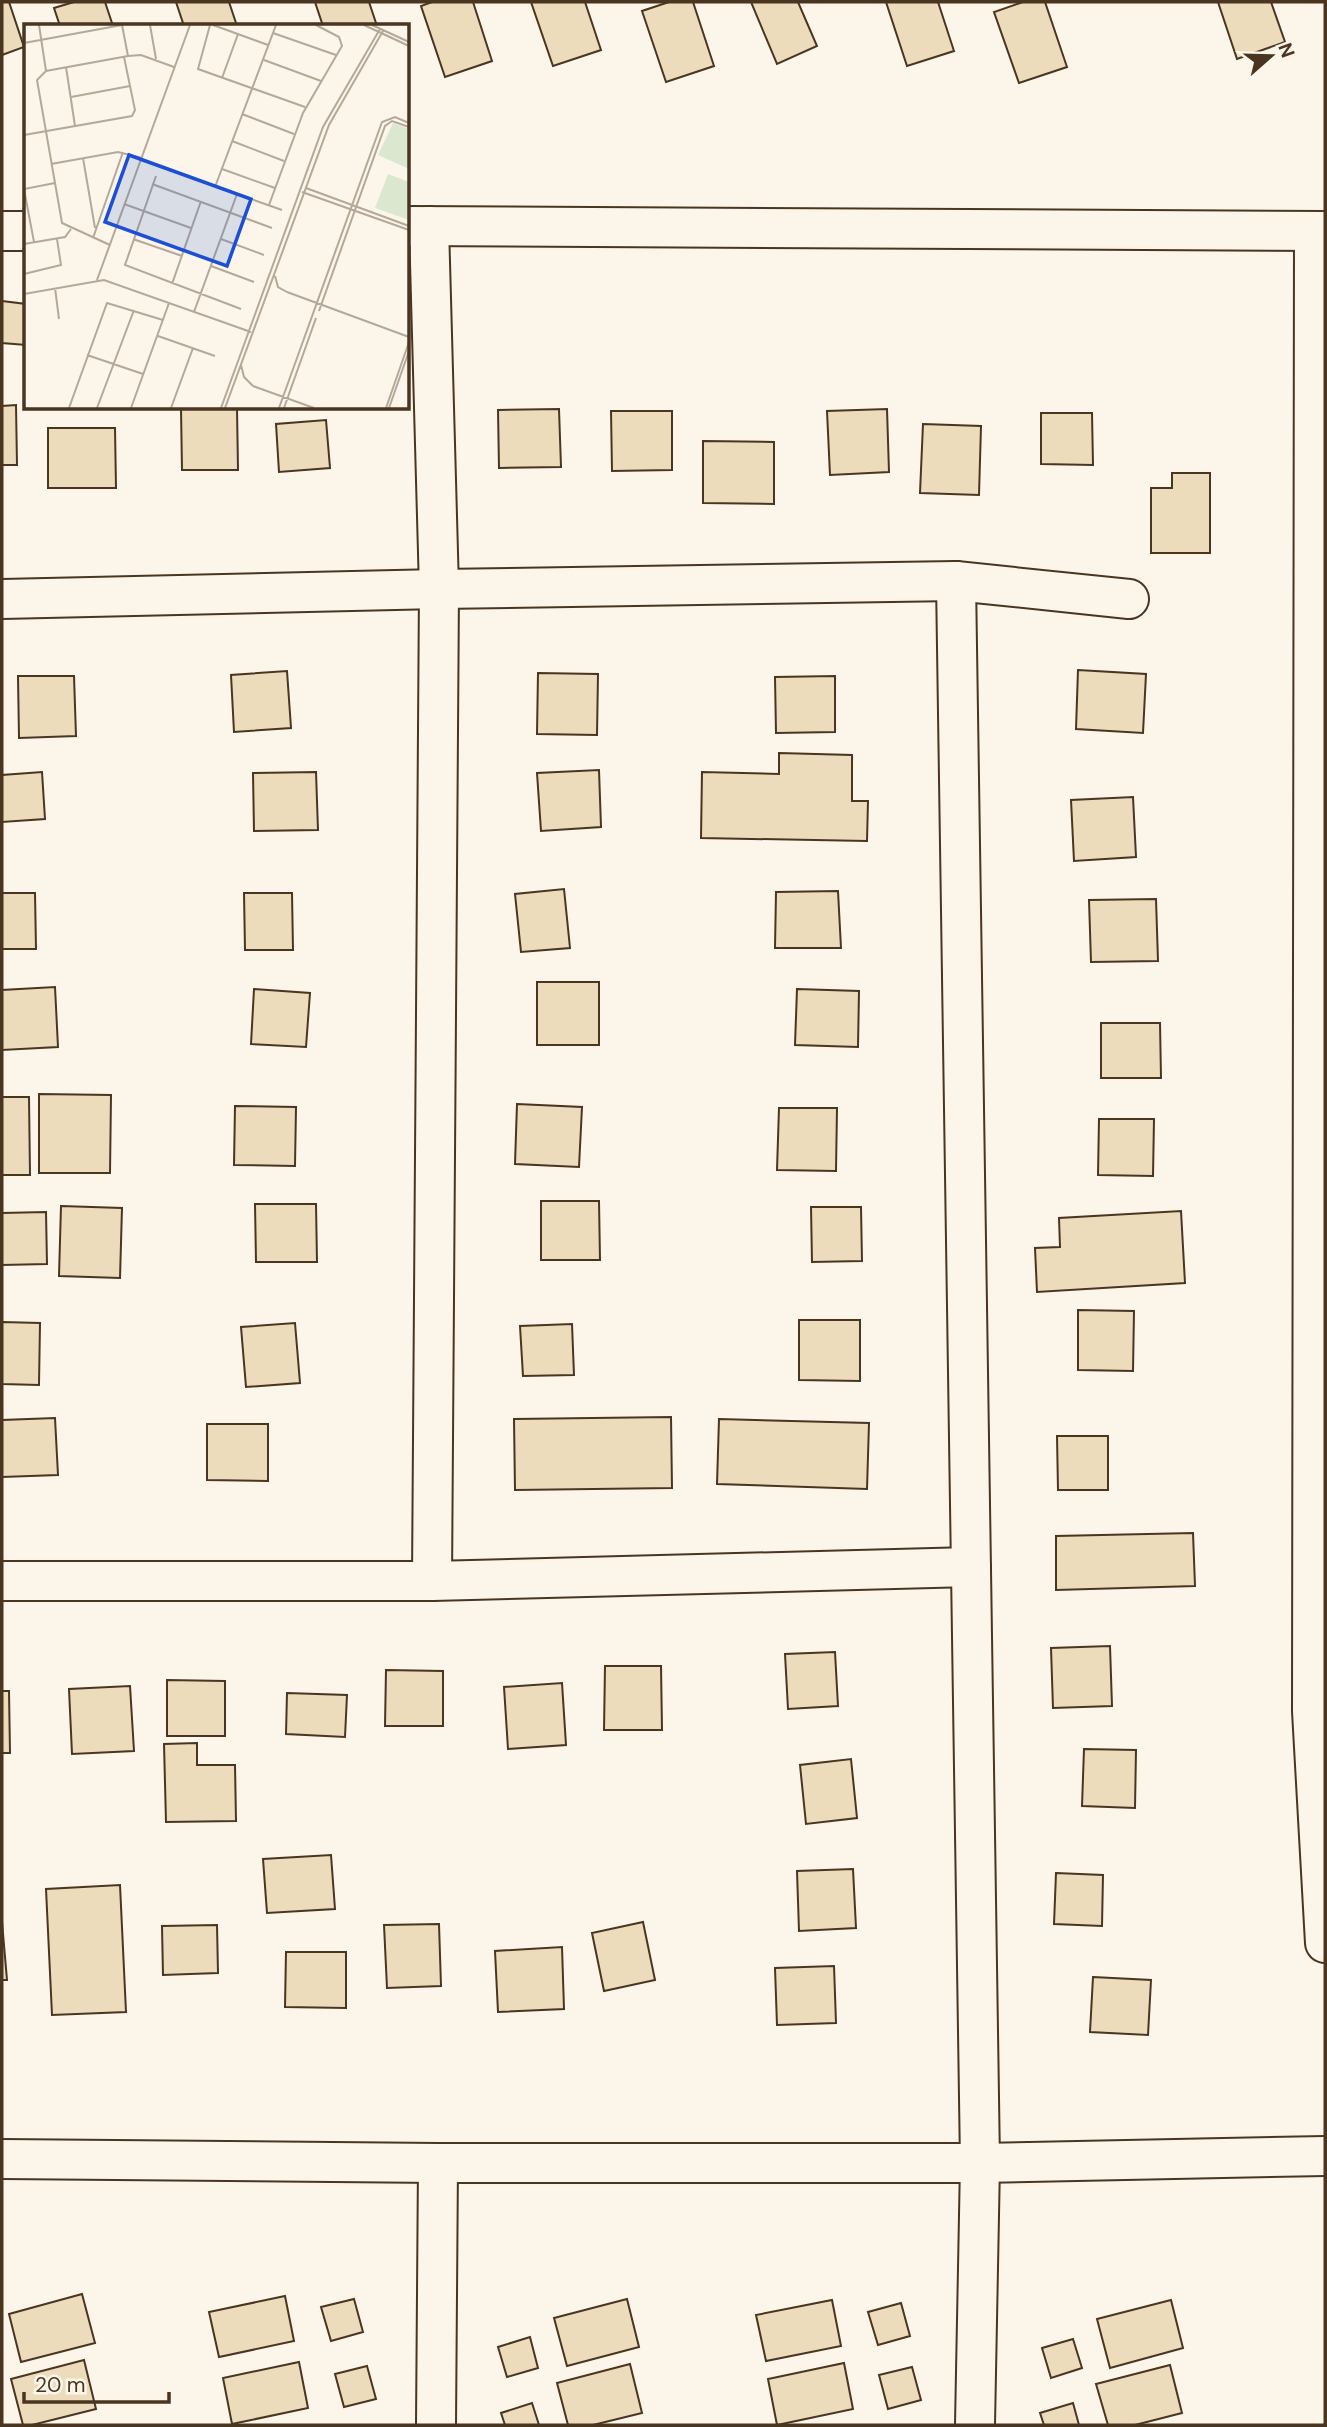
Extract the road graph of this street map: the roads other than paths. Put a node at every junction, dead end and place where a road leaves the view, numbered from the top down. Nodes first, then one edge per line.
1 (418, 226) edge
2 (2, 231) edge
3 (24, 231) edge
4 (1320, 231) edge
5 (956, 581) junction
6 (439, 589) junction
7 (2, 599) edge
8 (1129, 599) dead end
9 (971, 1567) junction
10 (2, 1581) edge
11 (432, 1581) junction
12 (1319, 1712) edge
13 (1325, 1943) edge
14 (1325, 2156) edge
15 (2, 2159) edge
16 (980, 2163) junction
17 (438, 2164) junction
18 (436, 2425) edge
19 (975, 2425) edge

1 - 4 street
1 - 6 street
2 - 3 street
4 - 12 street
5 - 6 street
5 - 8 street
5 - 9 street
6 - 7 street
6 - 11 street
9 - 11 street
9 - 16 street
10 - 11 street
12 - 13 street
14 - 16 street
15 - 17 street
16 - 17 street
16 - 19 street
17 - 18 street

